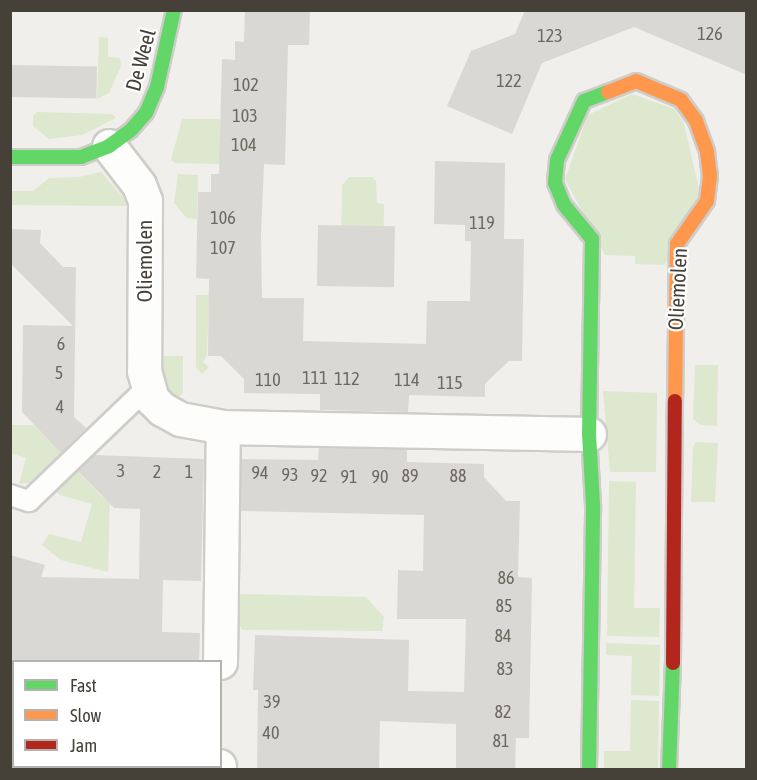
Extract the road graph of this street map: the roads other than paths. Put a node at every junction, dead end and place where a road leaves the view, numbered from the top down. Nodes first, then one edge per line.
1 (174, 10) edge
2 (109, 146) junction
3 (10, 157) edge
4 (148, 387) junction
5 (223, 426) junction
6 (589, 434) junction
7 (10, 495) edge
8 (220, 660) edge
9 (589, 770) edge
10 (669, 770) edge

1 - 2 street, De Weel
2 - 3 street, De Weel
2 - 4 street, Oliemolen
4 - 5 street
4 - 7 lane
5 - 6 street
5 - 8 street
6 - 9 street, Oliemolen
6 - 10 street, Oliemolen

